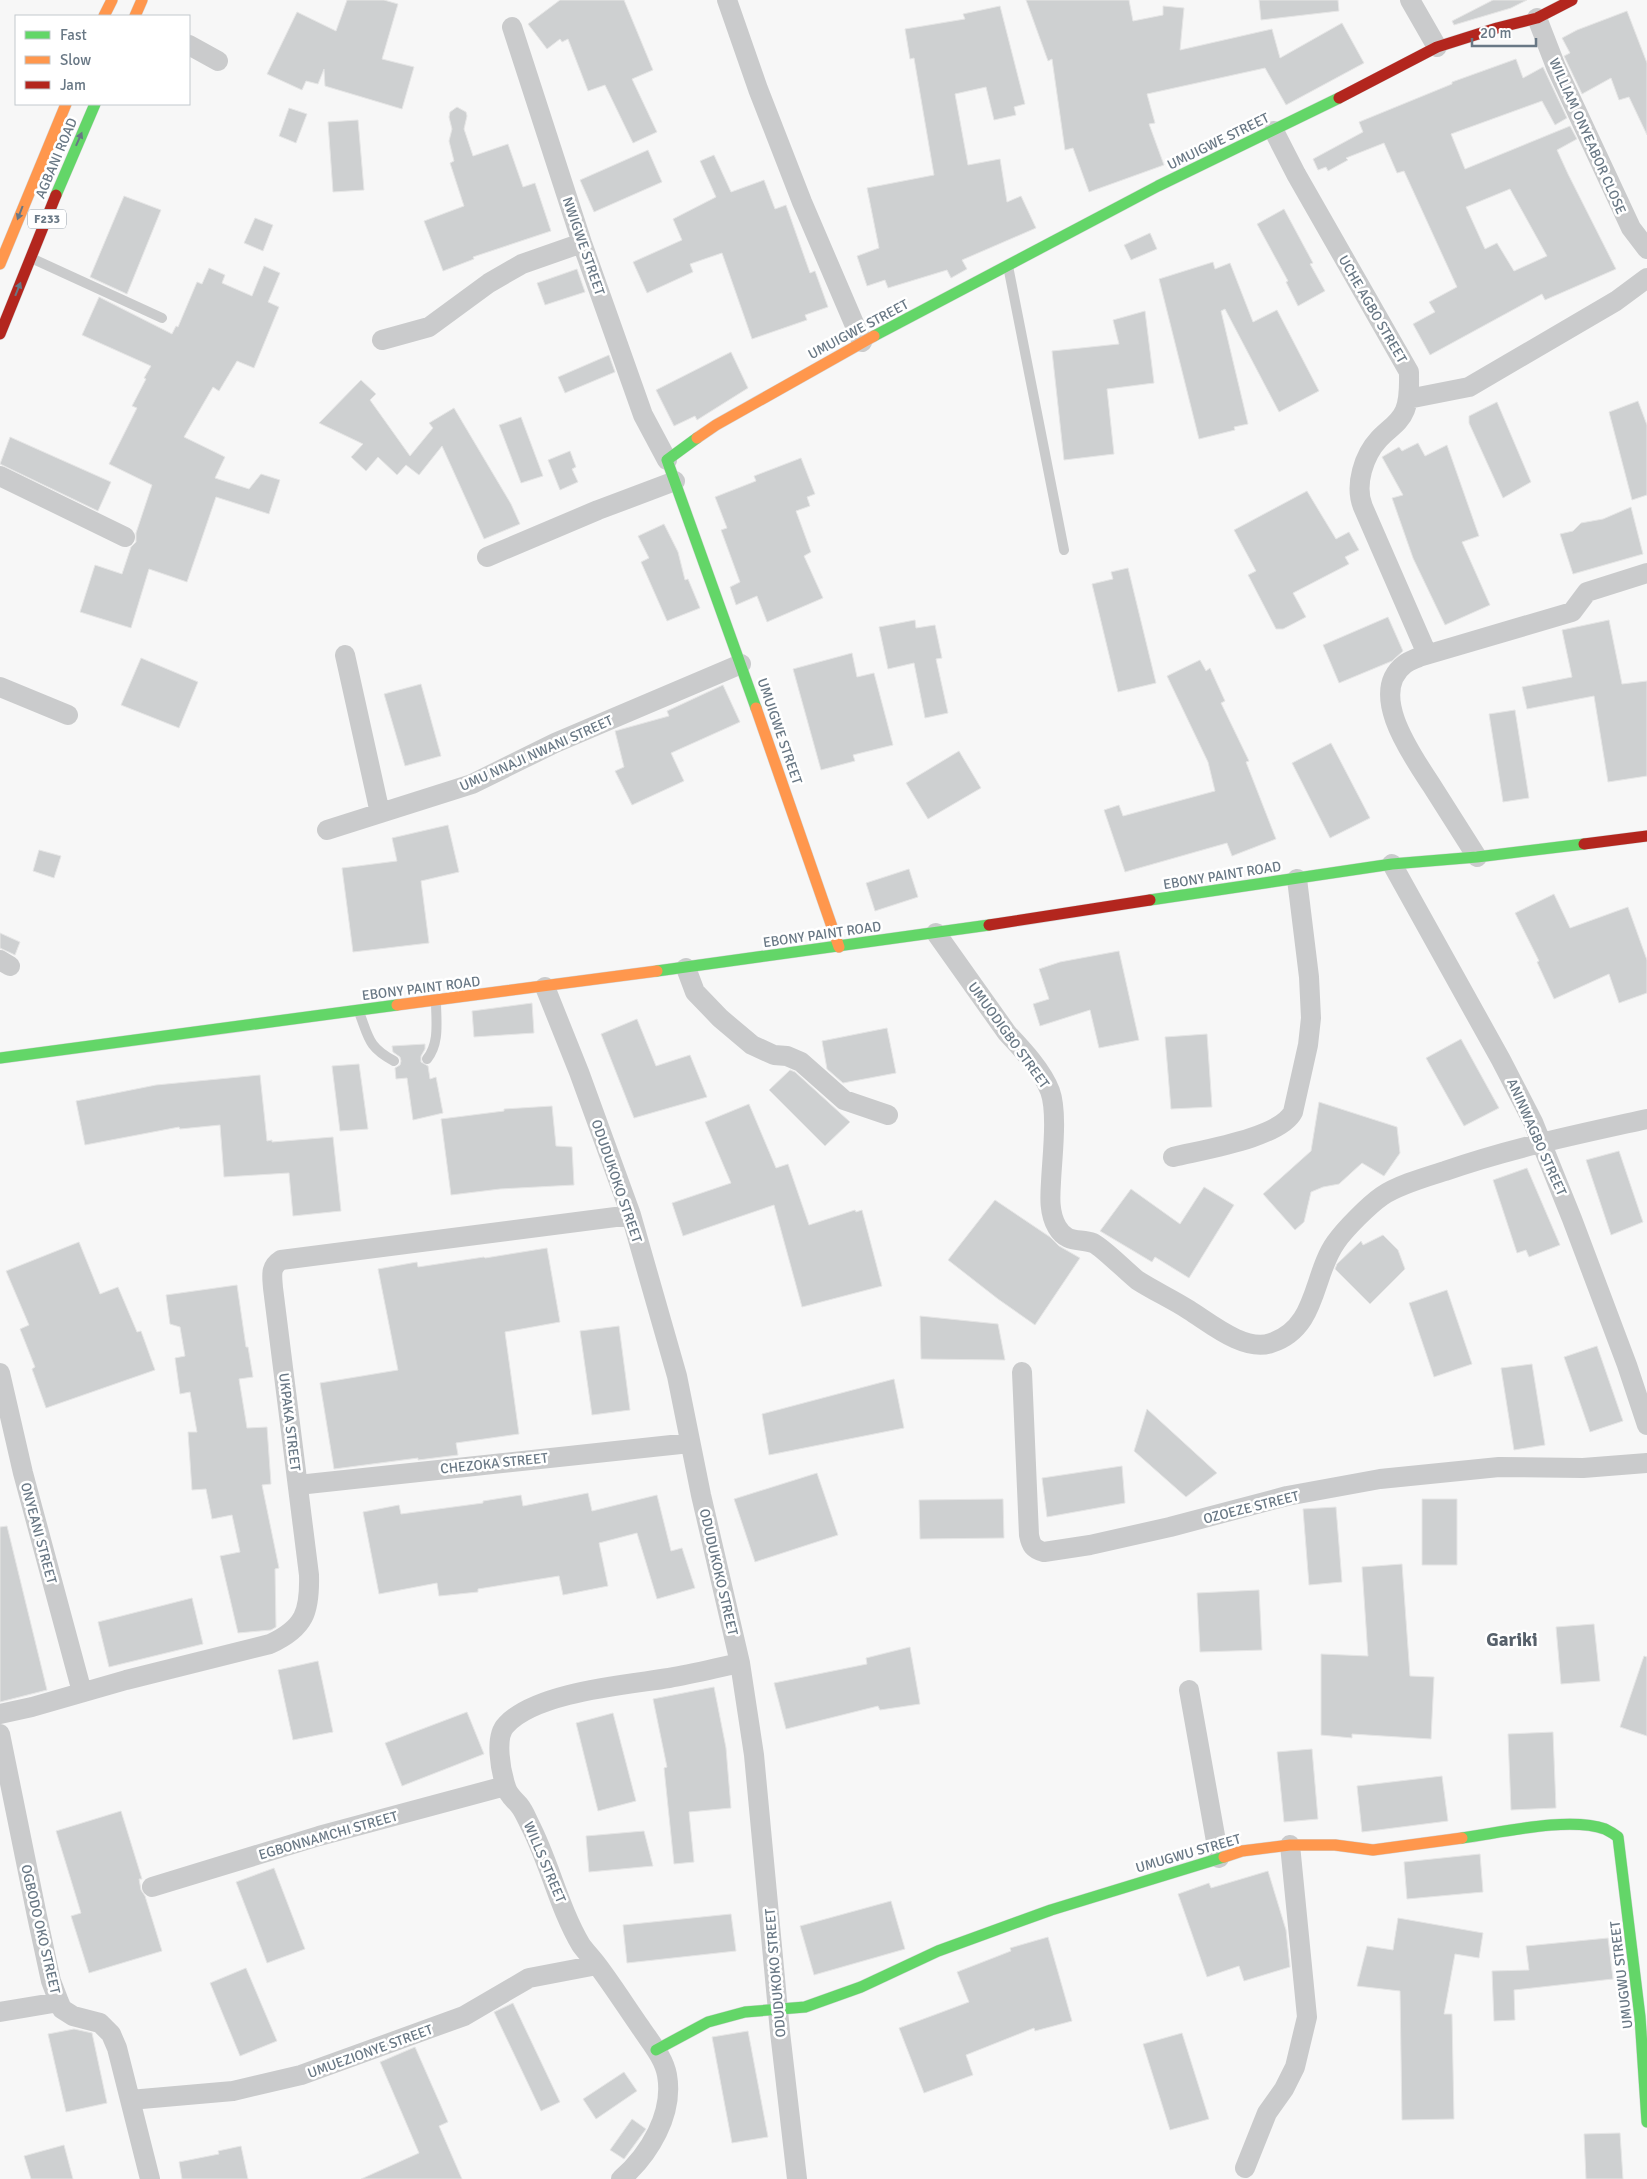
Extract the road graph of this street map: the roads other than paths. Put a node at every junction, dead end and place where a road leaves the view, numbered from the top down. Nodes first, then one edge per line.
1 (112, 0) edge
2 (142, 0) edge
3 (727, 0) edge
4 (1410, 0) edge
5 (1572, 0) edge
6 (104, 15) edge
7 (135, 15) edge
8 (1538, 18) junction
9 (512, 27) dead end
10 (190, 46) edge
11 (1437, 47) junction
12 (218, 61) dead end
13 (66, 105) edge
14 (95, 105) edge
15 (1274, 131) junction
16 (582, 243) junction
17 (1647, 249) edge
18 (31, 258) junction
19 (0, 264) edge
20 (1008, 266) junction
21 (1647, 278) edge
22 (162, 318) dead end
23 (0, 334) edge
24 (382, 340) dead end
25 (862, 342) junction
26 (1408, 399) junction
27 (666, 460) junction
28 (0, 476) edge
29 (675, 482) junction
30 (125, 537) dead end
31 (1064, 550) dead end
32 (487, 558) dead end
33 (1647, 572) edge
34 (1427, 654) junction
35 (345, 655) dead end
36 (741, 664) junction
37 (0, 687) edge
38 (68, 715) dead end
39 (380, 813) junction
40 (328, 830) dead end
41 (1647, 836) edge
42 (1477, 857) junction
43 (1392, 864) junction
44 (1297, 879) junction
45 (936, 933) junction
46 (839, 947) junction
47 (686, 968) junction
48 (544, 987) junction
49 (436, 1001) junction
50 (359, 1011) junction
51 (0, 1058) edge
52 (427, 1059) dead end
53 (394, 1061) dead end
54 (888, 1115) dead end
55 (1647, 1119) edge
56 (1542, 1142) junction
57 (1173, 1157) dead end
58 (630, 1215) junction
59 (1022, 1372) dead end
60 (0, 1373) edge
61 (1647, 1425) edge
62 (690, 1443) junction
63 (1647, 1463) edge
64 (298, 1485) junction
65 (740, 1663) junction
66 (1189, 1690) dead end
67 (82, 1692) junction
68 (0, 1714) edge
69 (0, 1734) edge
70 (505, 1786) junction
71 (1290, 1845) junction
72 (1219, 1858) junction
73 (152, 1887) dead end
74 (598, 1965) junction
75 (59, 2002) junction
76 (778, 2011) junction
77 (0, 2012) edge
78 (656, 2050) junction
79 (1646, 2064) edge
80 (130, 2100) junction
81 (1647, 2122) edge
82 (1245, 2168) dead end
83 (150, 2179) edge
84 (621, 2179) edge
85 (797, 2179) edge

1 - 6 street
2 - 7 street
3 - 25 street
4 - 11 street
5 - 8 street, UMUIGWE STREET
8 - 11 street, UMUIGWE STREET
8 - 17 street, WILLIAM ONYEABOR CLOSE
9 - 16 street, NWIGWE STREET
10 - 12 street
11 - 15 street, UMUIGWE STREET
13 -> 19 street, AGBANI ROAD / F233
18 -> 14 street, AGBANI ROAD / F233
15 - 20 street, UMUIGWE STREET
15 - 26 street, UCHE AGBO STREET
16 - 24 street
16 - 27 street, NWIGWE STREET
18 - 22 lane
23 -> 18 street, AGBANI ROAD / F233
20 - 25 street, UMUIGWE STREET
20 - 31 lane
21 - 26 street
25 - 27 street, UMUIGWE STREET
26 - 34 street, UCHE AGBO STREET
27 - 29 street, UMUIGWE STREET
28 - 30 street
29 - 32 street
29 - 36 street, UMUIGWE STREET
33 - 34 street
34 - 42 street
35 - 39 street
36 - 39 street, UMU NNAJI NWANI STREET
36 - 46 street, UMUIGWE STREET
37 - 38 street
39 - 40 street, UMU NNAJI NWANI STREET
41 - 42 street, EBONY PAINT ROAD
42 - 43 street, EBONY PAINT ROAD
43 - 44 street, EBONY PAINT ROAD
43 - 56 street, ANINWAGBO STREET
44 - 45 street, EBONY PAINT ROAD
44 - 57 street
45 - 46 street, EBONY PAINT ROAD
45 - 56 street, UMUODIGBO STREET
46 - 47 street, EBONY PAINT ROAD
47 - 48 street, EBONY PAINT ROAD
47 - 54 street
48 - 49 street, EBONY PAINT ROAD
48 - 58 street, ODUDUKOKO STREET
49 - 50 street, EBONY PAINT ROAD
49 - 52 lane
50 - 51 street, EBONY PAINT ROAD
50 - 53 lane
55 - 56 street, UMUODIGBO STREET
56 - 61 street, ANINWAGBO STREET
58 - 62 street, ODUDUKOKO STREET
58 - 64 street, UKPAKA STREET
59 - 63 street, OZOEZE STREET
60 - 67 street, ONYEANI STREET
62 - 64 street, CHEZOKA STREET
62 - 65 street, ODUDUKOKO STREET
64 - 67 street, UKPAKA STREET
65 - 70 street, WILLS STREET
65 - 76 street, ODUDUKOKO STREET
66 - 72 street
67 - 68 street, UKPAKA STREET
69 - 75 street, OGBODO OKO STREET
70 - 73 street, EGBONNAMCHI STREET
70 - 74 street, WILLS STREET
71 - 72 street, UMUGWU STREET
71 - 79 street, UMUGWU STREET
71 - 82 street
72 - 76 street, UMUGWU STREET
74 - 78 street, WILLS STREET
74 - 80 street, UMUEZIONYE STREET
75 - 77 street
75 - 80 street, OGBODO OKO STREET
76 - 78 street, UMUGWU STREET
76 - 85 street, ODUDUKOKO STREET
78 - 84 street, WILLS STREET
79 - 81 street, UMUGWU STREET
80 - 83 street, OGBODO OKO STREET

